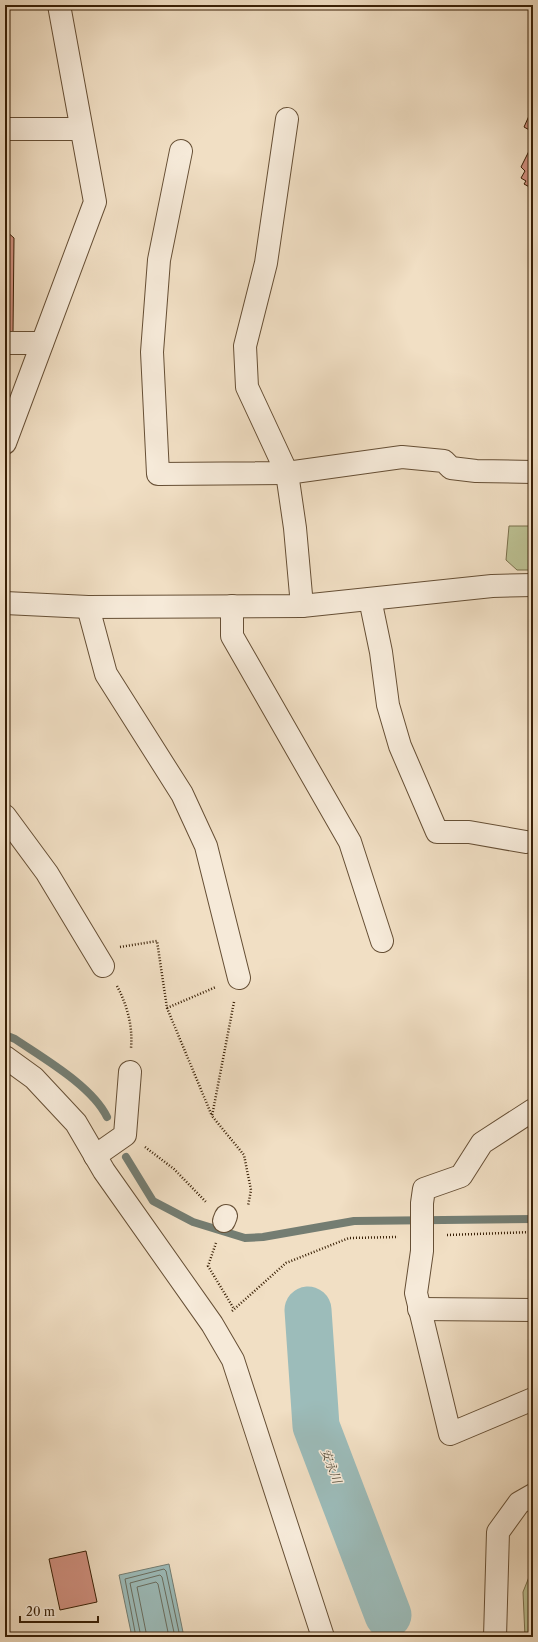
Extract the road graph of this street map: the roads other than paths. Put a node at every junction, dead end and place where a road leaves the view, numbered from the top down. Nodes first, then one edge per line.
1 (59, 5) edge
2 (287, 119) dead end
3 (5, 129) edge
4 (81, 129) junction
5 (181, 151) dead end
6 (5, 343) edge
7 (42, 343) junction
8 (5, 443) edge
9 (533, 472) edge
10 (287, 474) junction
11 (533, 585) edge
12 (370, 599) junction
13 (5, 603) edge
14 (232, 606) junction
15 (302, 606) junction
16 (88, 607) junction
17 (5, 816) edge
18 (526, 842) dead end
19 (382, 941) dead end
20 (98, 958) road end
21 (239, 978) road end
22 (5, 1057) edge
23 (130, 1072) road end
24 (533, 1110) edge
25 (96, 1156) junction
26 (419, 1308) junction
27 (533, 1310) edge
28 (533, 1400) edge
29 (533, 1495) edge
30 (323, 1637) edge
31 (495, 1637) edge

1 - 4 street
2 - 10 street
3 - 4 street
4 - 7 street
5 - 10 street
6 - 7 street
7 - 8 street
9 - 10 street
10 - 15 street
11 - 12 street
12 - 15 street
12 - 18 street
13 - 16 street
14 - 15 street
14 - 16 street
14 - 19 street
16 - 21 street
17 - 20 street
22 - 25 street
23 - 25 street
24 - 26 street
25 - 30 street
26 - 27 street
26 - 28 street
29 - 31 street

